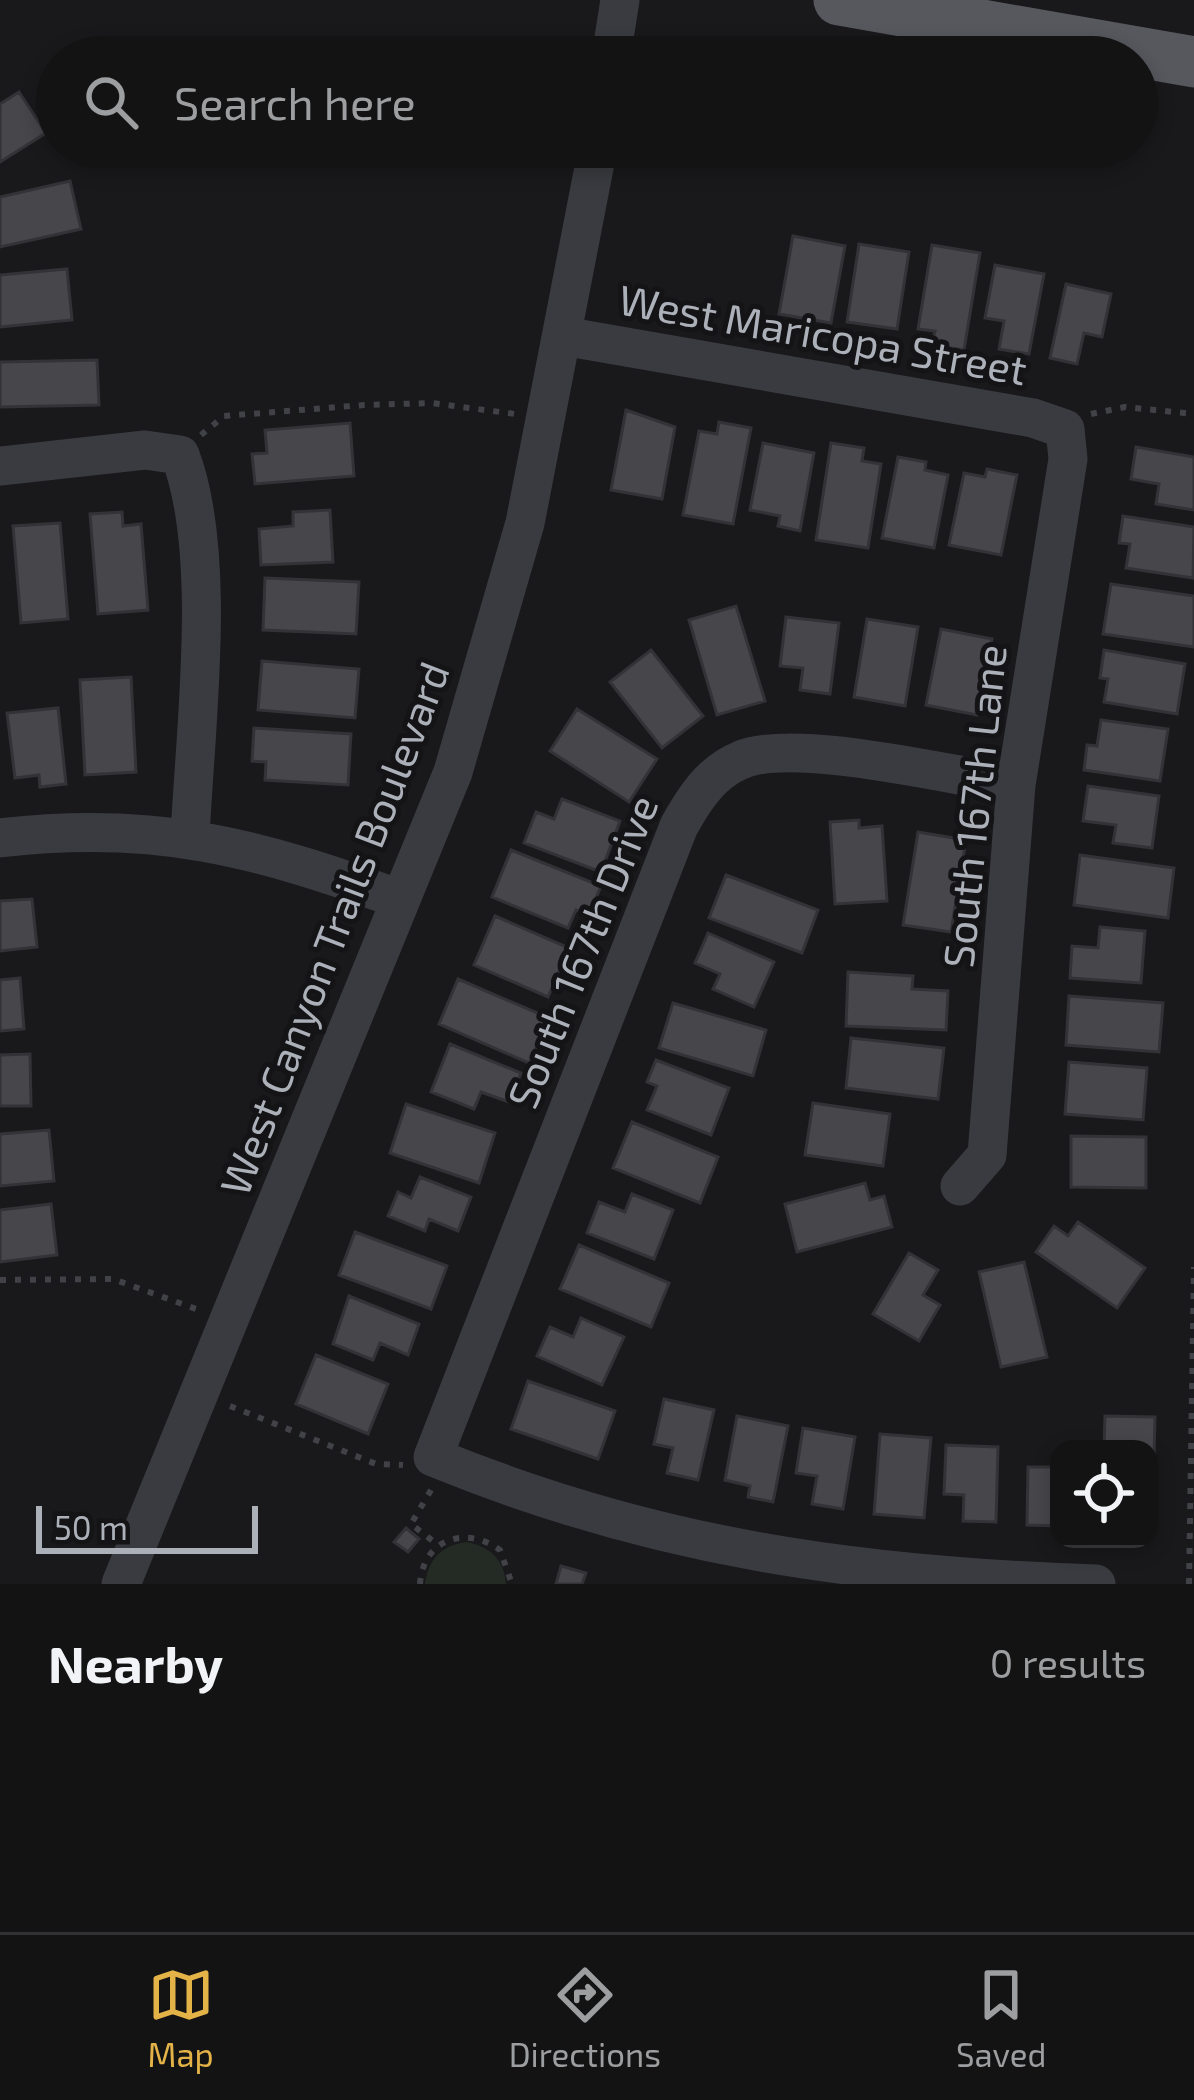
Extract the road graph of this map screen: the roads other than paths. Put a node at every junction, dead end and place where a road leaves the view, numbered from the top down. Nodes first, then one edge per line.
1 (620, 0) edge
2 (839, 0) edge
3 (614, 36) edge
4 (1045, 36) edge
5 (1158, 56) edge
6 (1194, 62) edge
7 (594, 168) edge
8 (563, 336) junction
9 (1065, 429) joint
10 (0, 466) edge
11 (1016, 785) junction
12 (190, 837) junction
13 (0, 838) edge
14 (399, 899) junction
15 (960, 1186) dead end
16 (121, 1584) edge
17 (1096, 1584) edge

1 - 3 street
2 - 4 main road
5 - 6 main road
7 - 8 street, West Canyon Trails Boulevard
8 - 9 street, West Maricopa Street
8 - 14 street, West Canyon Trails Boulevard
9 - 11 street, South 167th Lane
10 - 12 street
11 - 15 street, South 167th Lane
11 - 17 street, South 167th Drive
12 - 13 street
12 - 14 street
14 - 16 street, West Canyon Trails Boulevard

